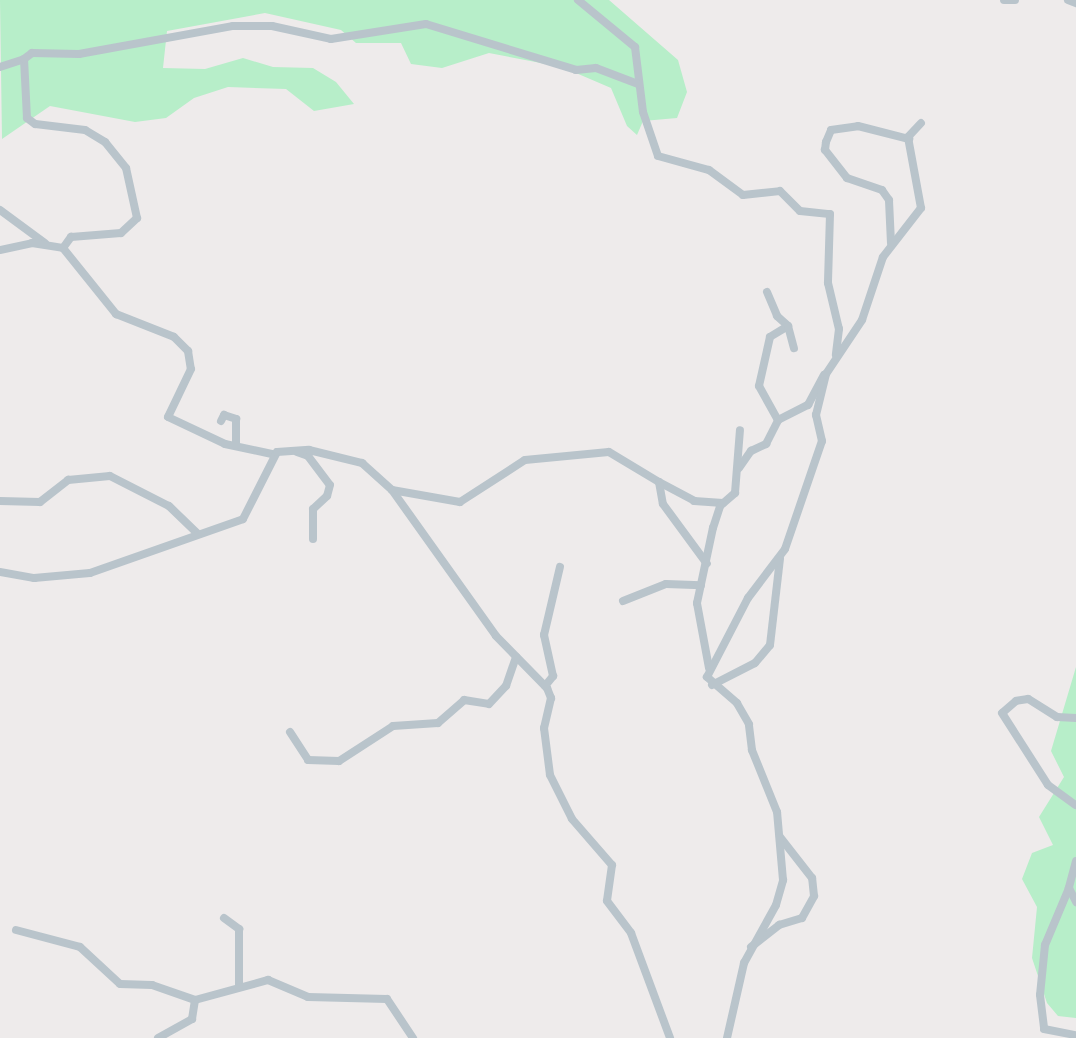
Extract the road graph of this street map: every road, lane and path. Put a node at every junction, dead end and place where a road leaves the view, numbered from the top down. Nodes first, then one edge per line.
1 (578, 0) edge
2 (1004, 0) edge
3 (1015, 0) edge
4 (1068, 0) edge
5 (1076, 3) edge
6 (24, 59) junction
7 (0, 67) edge
8 (638, 84) junction
9 (921, 123) dead end
10 (909, 139) junction
11 (0, 210) edge
12 (45, 243) junction
13 (891, 243) junction
14 (63, 248) junction
15 (0, 250) edge
16 (768, 292) dead end
17 (788, 326) junction
18 (794, 348) dead end
19 (836, 356) junction
20 (826, 374) junction
21 (778, 420) junction
22 (221, 421) dead end
23 (740, 430) dead end
24 (236, 445) junction
25 (287, 449) junction
26 (272, 454) junction
27 (740, 468) junction
28 (659, 482) junction
29 (392, 490) junction
30 (0, 501) edge
31 (723, 503) junction
32 (197, 533) junction
33 (313, 539) dead end
34 (780, 558) junction
35 (707, 564) junction
36 (560, 567) dead end
37 (0, 572) edge
38 (701, 585) junction
39 (623, 601) dead end
40 (516, 657) junction
41 (709, 669) junction
42 (712, 685) junction
43 (545, 686) junction
44 (1076, 718) edge
45 (290, 732) dead end
46 (1076, 805) edge
47 (779, 836) junction
48 (1076, 861) edge
49 (1069, 888) junction
50 (1076, 902) edge
51 (224, 918) dead end
52 (16, 930) dead end
53 (751, 947) junction
54 (239, 987) junction
55 (195, 1000) junction
56 (1076, 1035) edge
57 (158, 1038) edge
58 (413, 1038) edge
59 (670, 1038) edge
60 (727, 1038) edge

1 - 8 street
2 - 3 street
4 - 5 street
6 - 7 street
6 - 8 street
6 - 14 street
8 - 19 street
9 - 10 street
10 - 13 street
10 - 13 street
11 - 12 street
12 - 14 street
12 - 15 street
13 - 19 street
14 - 24 street
16 - 17 street
17 - 18 street
17 - 21 street
19 - 20 street
20 - 21 street
20 - 34 street
21 - 27 street
22 - 24 street
23 - 27 street
24 - 26 street
25 - 26 street
25 - 29 street
25 - 33 street
26 - 32 street
27 - 31 street
28 - 29 street
28 - 31 street
28 - 35 street
29 - 40 street
30 - 32 street
31 - 35 street
32 - 37 street
34 - 41 street
34 - 42 street
35 - 38 street
36 - 43 street
38 - 39 street
38 - 41 street
40 - 43 street
40 - 45 street
41 - 42 street
42 - 47 street
43 - 59 street
44 - 46 street
47 - 53 street
47 - 53 street
48 - 49 street
49 - 50 street
49 - 56 street
51 - 54 street
52 - 55 street
53 - 60 street
54 - 55 street
54 - 58 street
55 - 57 street

